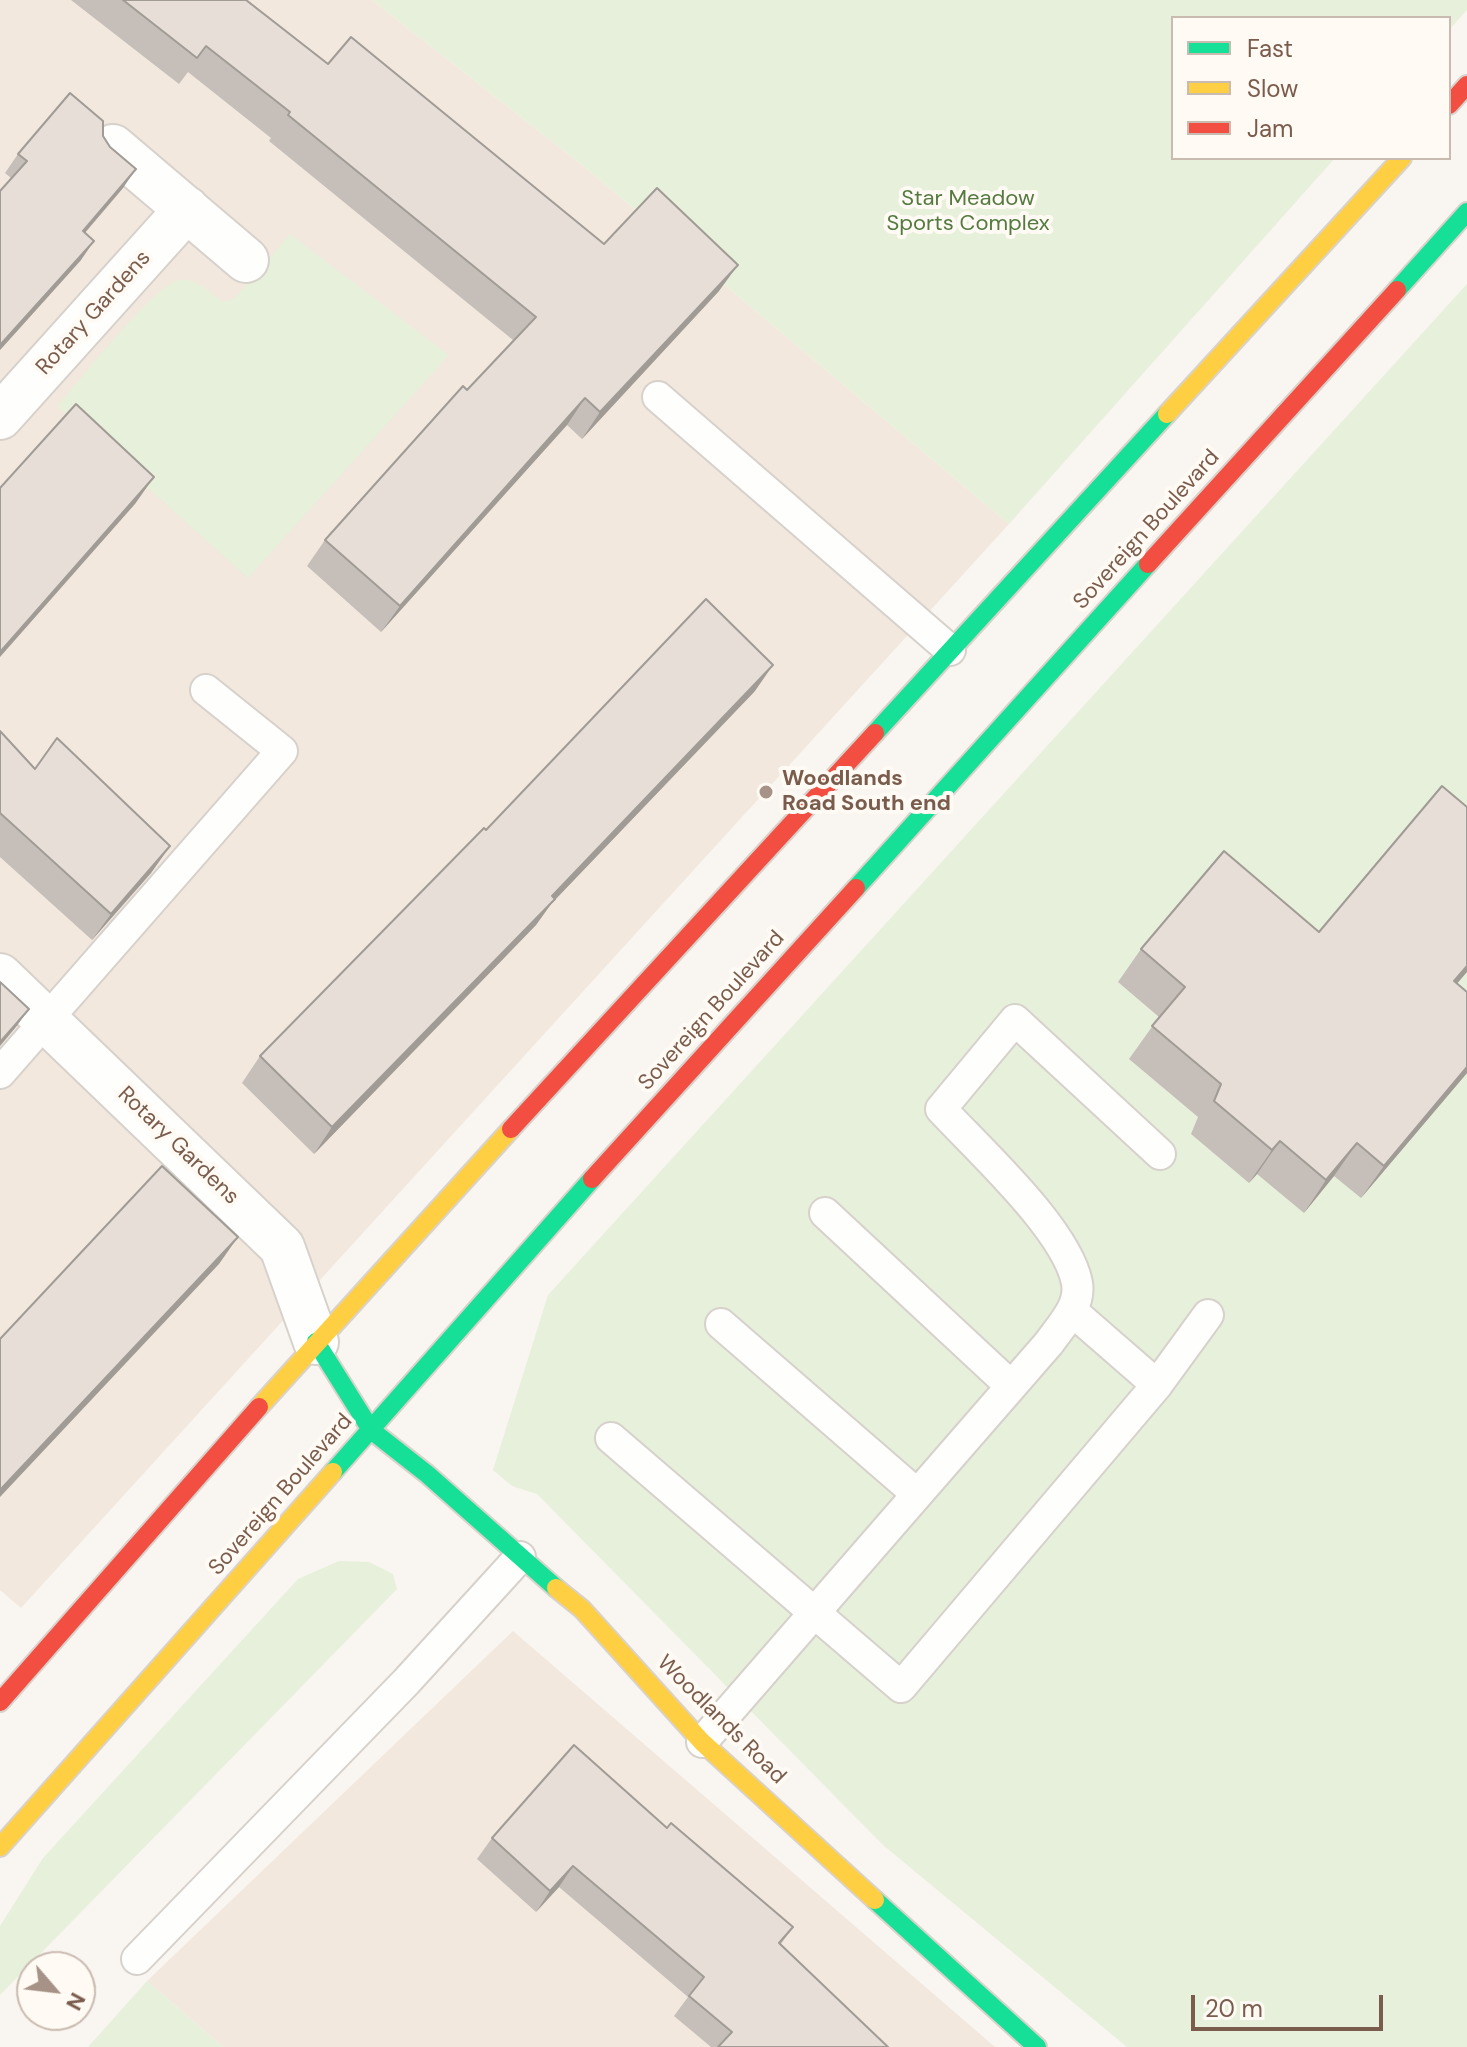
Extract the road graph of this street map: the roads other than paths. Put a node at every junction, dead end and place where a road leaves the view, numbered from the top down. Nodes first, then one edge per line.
1 (1467, 85) edge
2 (1451, 103) edge
3 (113, 147) edge
4 (1400, 160) edge
5 (187, 209) junction
6 (1467, 212) edge
7 (246, 260) dead end
8 (658, 397) dead end
9 (0, 417) edge
10 (950, 650) junction
11 (206, 690) dead end
12 (0, 976) edge
13 (47, 1020) junction
14 (0, 1073) edge
15 (1160, 1154) dead end
16 (825, 1213) dead end
17 (1072, 1311) junction
18 (1208, 1315) dead end
19 (721, 1324) dead end
20 (316, 1342) junction
21 (1157, 1385) junction
22 (1011, 1386) junction
23 (371, 1430) junction
24 (611, 1438) dead end
25 (917, 1494) junction
26 (520, 1557) junction
27 (814, 1613) junction
28 (0, 1702) edge
29 (702, 1742) junction
30 (0, 1847) edge
31 (137, 1959) dead end
32 (1037, 2047) edge

1 - 2 main road
3 - 5 street
4 - 10 main road
5 - 7 street
5 - 9 street, Rotary Gardens
6 - 23 main road, Sovereign Boulevard
8 - 10 lane
10 - 20 main road
11 - 13 lane
12 - 13 street, Rotary Gardens
13 - 14 lane
13 - 20 street, Rotary Gardens
15 - 17 lane
16 - 22 lane
17 - 21 lane
17 - 22 lane
18 - 21 lane
19 - 25 lane
20 - 23 main road, Woodlands Road
20 - 28 main road
21 - 27 lane
22 - 25 lane
23 - 26 main road, Woodlands Road
23 - 30 main road, Sovereign Boulevard
24 - 27 lane
25 - 27 lane
26 - 29 main road, Woodlands Road
26 - 31 lane
27 - 29 lane
29 - 32 main road, Woodlands Road

